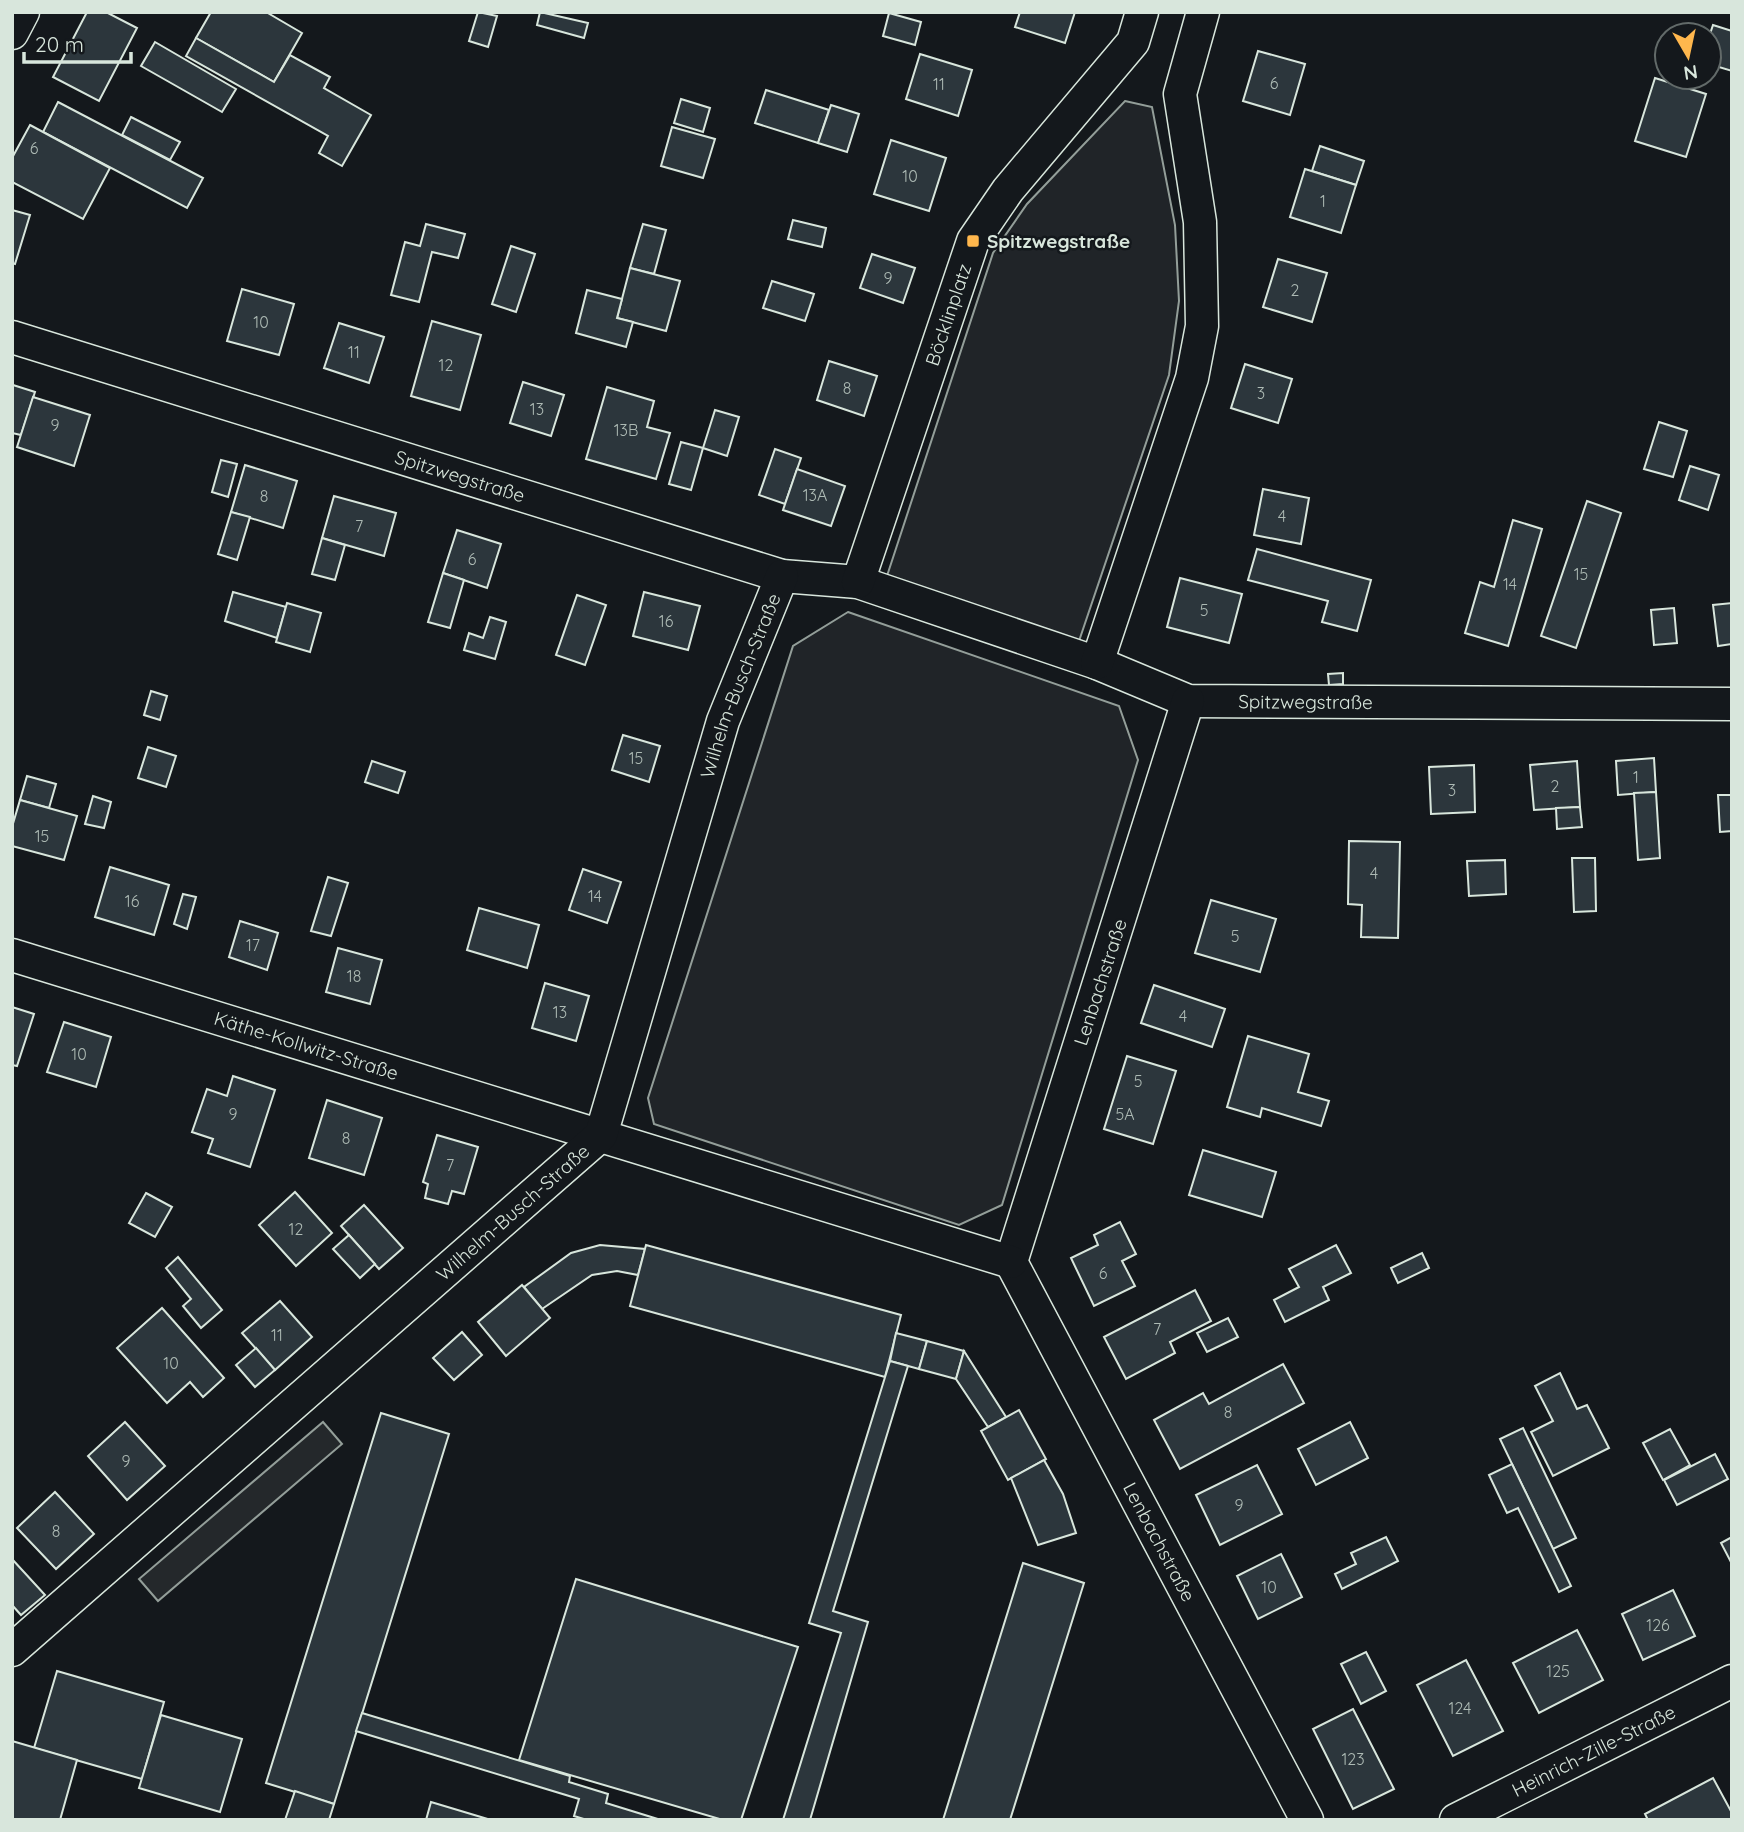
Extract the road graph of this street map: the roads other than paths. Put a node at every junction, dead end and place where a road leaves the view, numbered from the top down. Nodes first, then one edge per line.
1 (23, 12) edge
2 (1142, 12) edge
3 (1203, 12) edge
4 (12, 33) edge
5 (12, 337) edge
6 (782, 576) junction
7 (858, 582) junction
8 (1097, 663) junction
9 (1188, 701) junction
10 (1732, 704) edge
11 (12, 954) edge
12 (601, 1135) junction
13 (1011, 1262) junction
14 (12, 1650) edge
15 (1732, 1681) edge
16 (1307, 1820) edge
17 (1456, 1820) edge

1 - 4 street
2 - 7 street, Böcklinplatz
3 - 8 street
5 - 6 street, Spitzwegstraße
6 - 7 street, Spitzwegstraße
6 - 12 street, Wilhelm-Busch-Straße
7 - 8 street, Spitzwegstraße
8 - 9 street, Spitzwegstraße
9 - 10 street, Spitzwegstraße
9 - 13 street, Lenbachstraße
11 - 12 street, Käthe-Kollwitz-Straße
12 - 13 street
12 - 14 street, Wilhelm-Busch-Straße
13 - 16 street, Lenbachstraße
15 - 17 street, Heinrich-Zille-Straße

